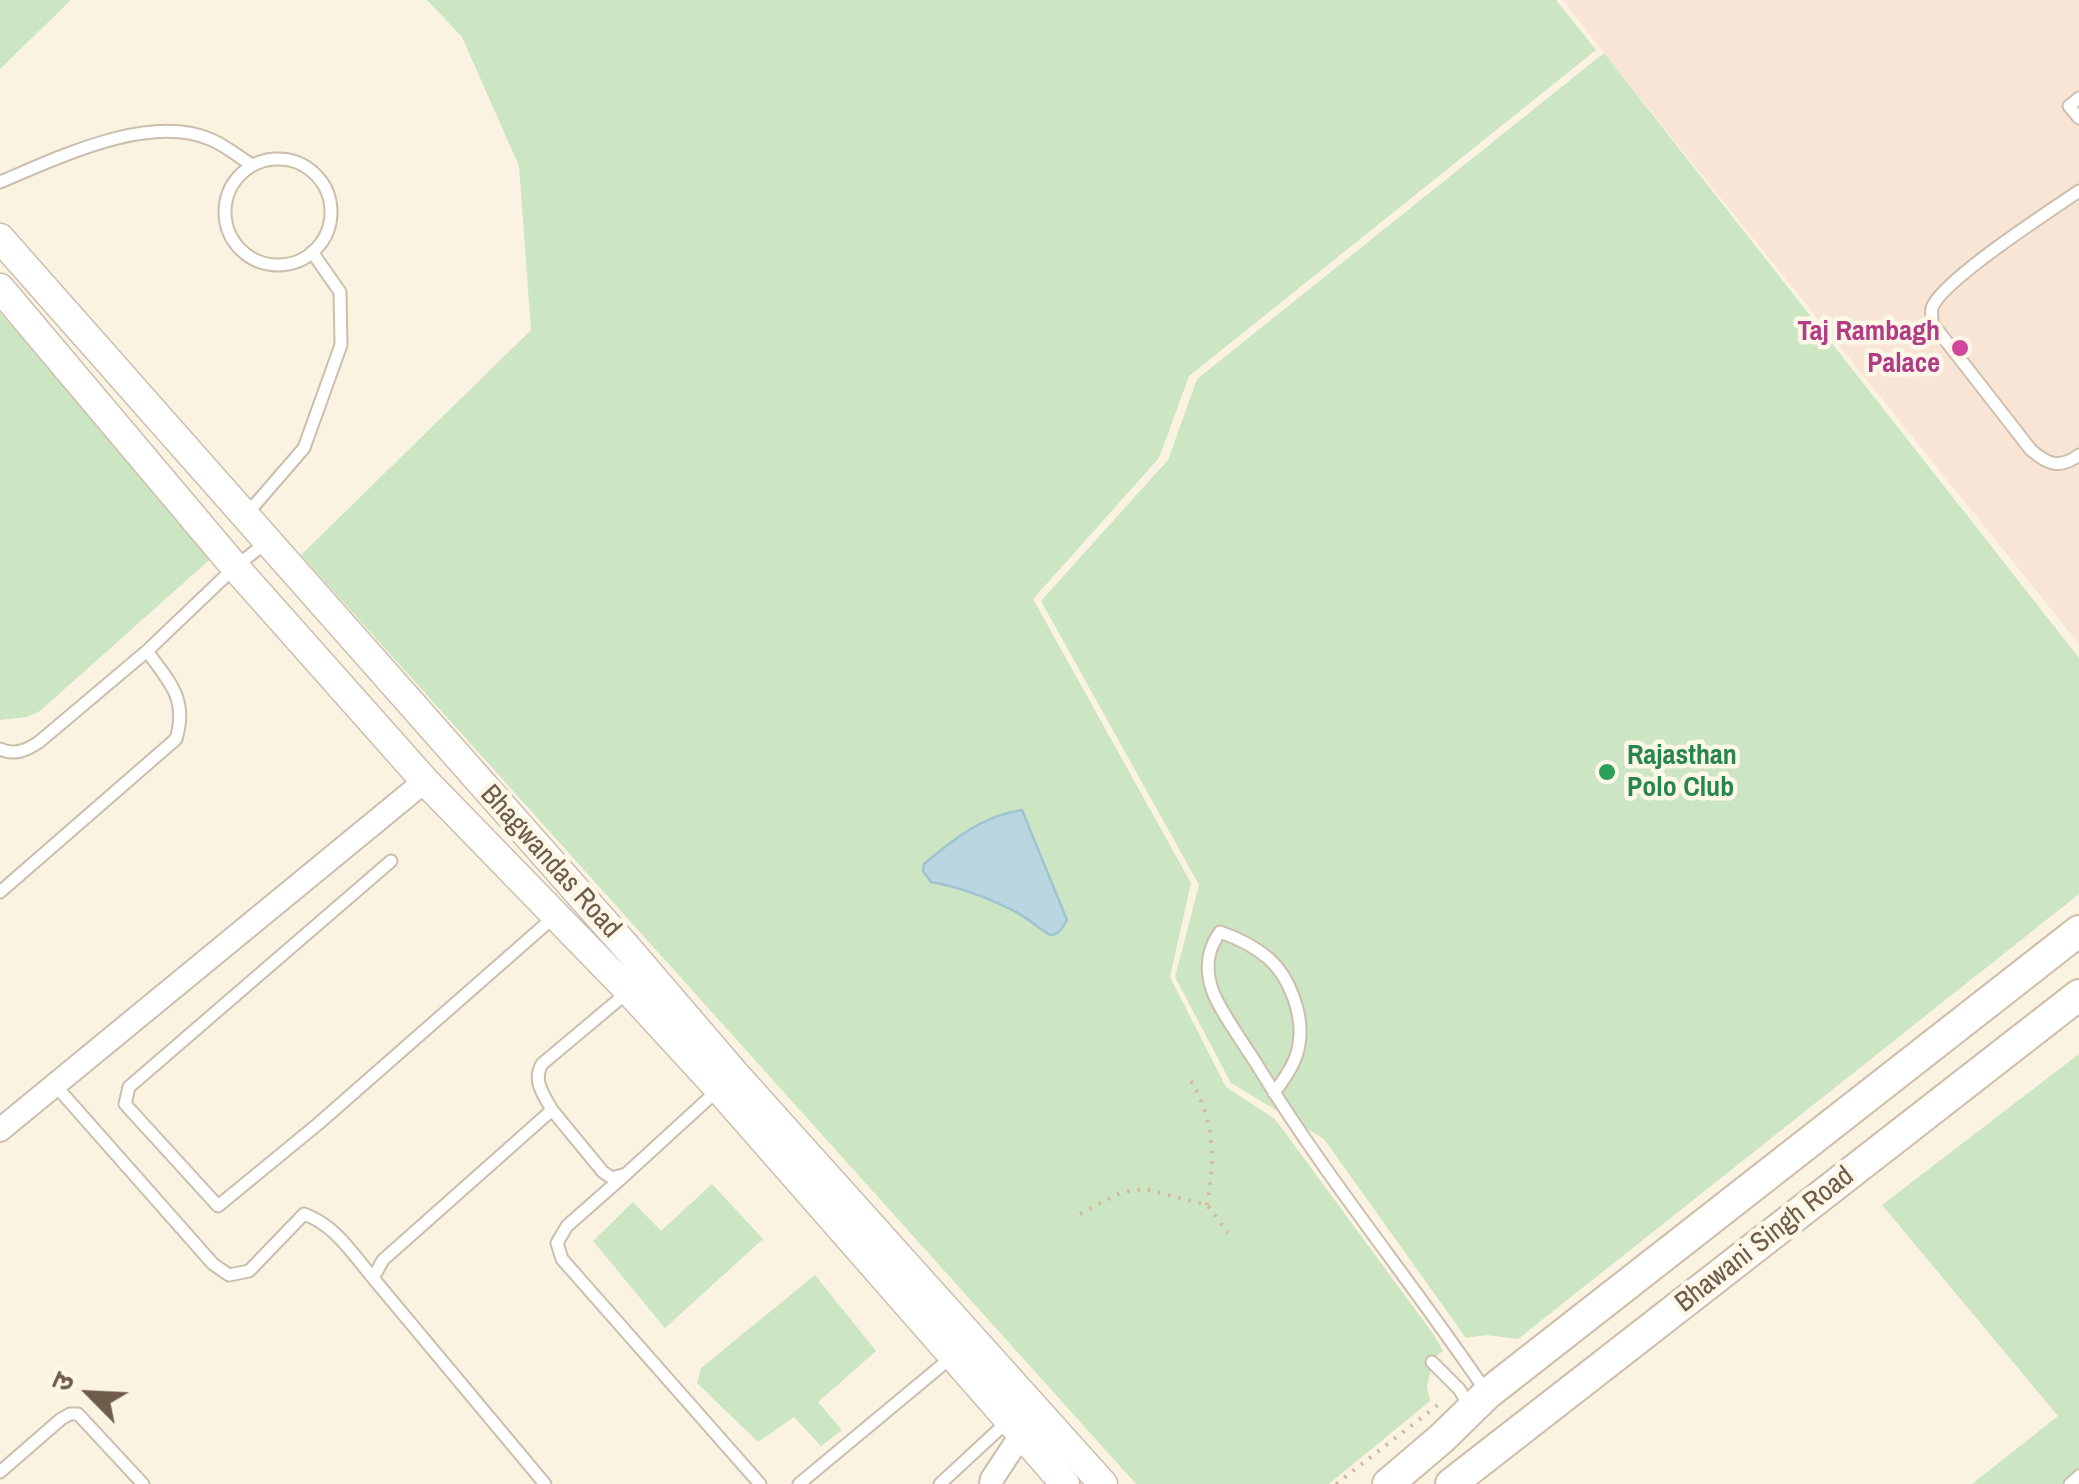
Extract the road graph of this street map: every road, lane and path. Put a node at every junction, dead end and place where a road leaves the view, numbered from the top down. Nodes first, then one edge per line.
1 (2079, 98) edge
2 (2079, 118) edge
3 (252, 165) junction
4 (0, 182) edge
5 (2078, 191) edge
6 (0, 238) edge
7 (312, 252) junction
8 (0, 288) edge
9 (2079, 455) edge
10 (246, 514) junction
11 (269, 540) junction
12 (235, 567) junction
13 (147, 651) junction
14 (0, 749) edge
15 (425, 781) junction
16 (392, 861) dead end
17 (0, 892) edge
18 (556, 915) junction
19 (2079, 931) edge
20 (629, 991) junction
21 (2079, 995) edge
22 (1191, 1082) dead end
23 (55, 1085) junction
24 (718, 1090) junction
25 (1274, 1093) junction
26 (552, 1110) junction
27 (0, 1130) edge
28 (626, 1174) junction
29 (1207, 1205) junction
30 (1080, 1214) dead end
31 (1228, 1233) dead end
32 (372, 1278) junction
33 (953, 1356) junction
34 (1432, 1362) dead end
35 (1473, 1397) junction
36 (1015, 1428) junction
37 (0, 1472) edge
38 (2079, 1476) edge
39 (143, 1484) edge
40 (546, 1484) edge
41 (760, 1484) edge
42 (800, 1484) edge
43 (940, 1484) edge
44 (991, 1484) edge
45 (1065, 1484) edge
46 (1103, 1484) edge
47 (1336, 1484) edge
48 (1388, 1484) edge
49 (1452, 1484) edge
50 (2070, 1484) edge

1 - 2 lane
3 - 4 lane
3 - 7 lane
3 - 7 lane
5 - 9 lane
6 - 10 street, Bhagwandas Road
7 - 10 lane
8 - 12 street, Bhagwandas Road
10 - 11 street, Bhagwandas Road
11 - 12 lane
11 - 46 street, Bhagwandas Road
12 - 13 lane
12 - 15 street, Bhagwandas Road
13 - 14 lane
13 - 17 lane
15 - 18 street, Bhagwandas Road
15 - 23 street
16 - 18 lane
18 - 20 street, Bhagwandas Road
19 - 35 main road
20 - 24 street, Bhagwandas Road
20 - 26 lane
21 - 49 main road, Bhawani Singh Road
22 - 29 path
23 - 27 street
23 - 32 lane
24 - 28 lane
24 - 33 street, Bhagwandas Road
25 - 25 lane
25 - 35 lane
26 - 28 lane
26 - 32 lane
28 - 41 lane
29 - 30 path
29 - 31 path
32 - 40 lane
33 - 36 street, Bhagwandas Road
33 - 42 lane
34 - 35 lane
35 - 47 path
35 - 48 main road
36 - 43 lane
36 - 44 street
36 - 45 street, Bhagwandas Road
37 - 39 lane
38 - 50 lane

